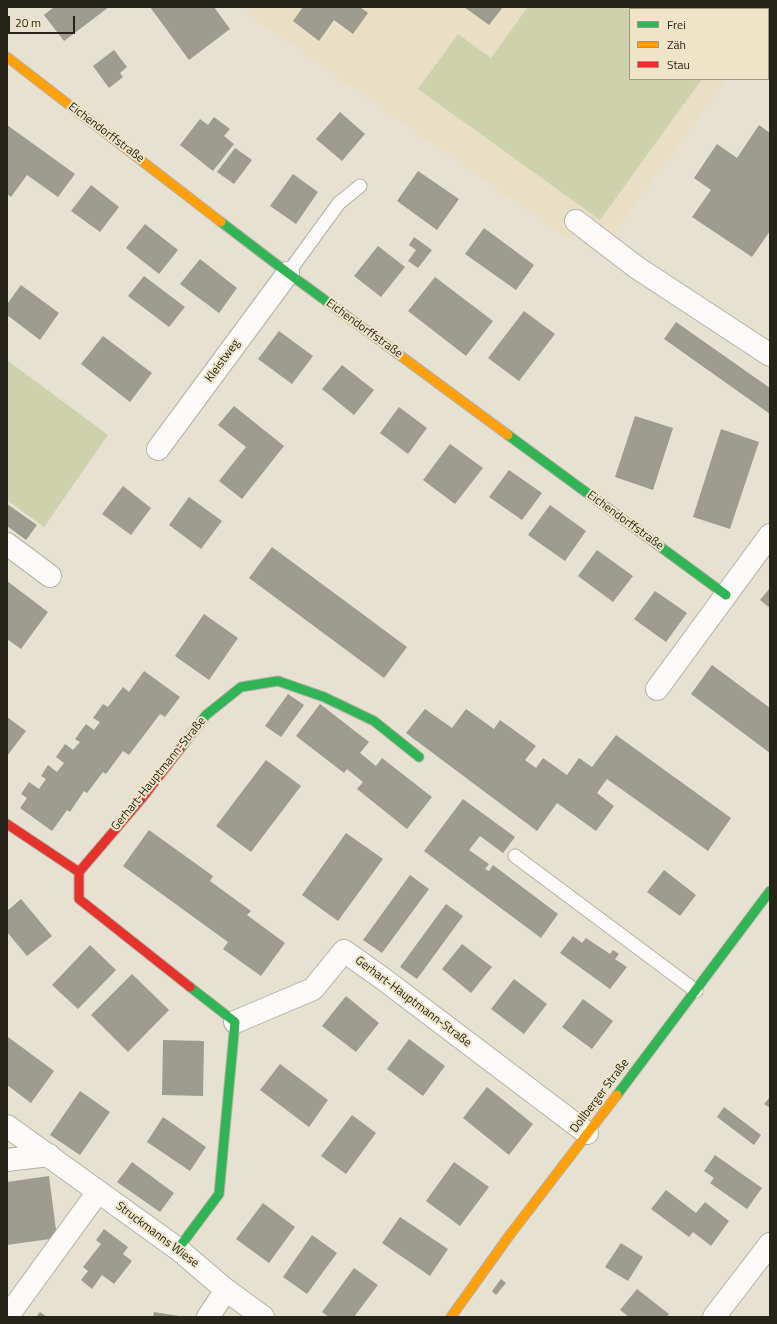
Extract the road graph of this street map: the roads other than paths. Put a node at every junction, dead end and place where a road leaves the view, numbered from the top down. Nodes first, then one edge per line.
1 (7, 57) edge
2 (360, 186) dead end
3 (576, 221) dead end
4 (288, 273) junction
5 (770, 355) edge
6 (158, 449) dead end
7 (770, 535) edge
8 (7, 544) edge
9 (50, 576) dead end
10 (726, 594) junction
11 (657, 689) dead end
12 (419, 757) dead end
13 (7, 824) edge
14 (515, 856) dead end
15 (79, 872) junction
16 (770, 891) edge
17 (696, 991) junction
18 (235, 1022) junction
19 (7, 1126) edge
20 (587, 1133) junction
21 (49, 1155) junction
22 (7, 1160) edge
23 (98, 1192) junction
24 (770, 1244) edge
25 (178, 1249) junction
26 (226, 1290) junction
27 (7, 1317) edge
28 (208, 1317) edge
29 (264, 1317) edge
30 (451, 1317) edge
31 (714, 1317) edge

1 - 4 street, Eichendorffstraße
2 - 4 lane
3 - 5 street
4 - 6 street, Kleistweg
4 - 10 street, Eichendorffstraße
7 - 10 street
8 - 9 street
10 - 11 street
12 - 15 street, Gerhart-Hauptmann-Straße
13 - 15 street
14 - 17 lane
15 - 18 street
16 - 17 street, Dollberger Straße
17 - 20 street, Dollberger Straße
18 - 20 street, Gerhart-Hauptmann-Straße
18 - 25 street
19 - 21 street, Struckmanns Wiese
20 - 30 street, Dollberger Straße
21 - 22 street
21 - 23 street, Struckmanns Wiese
23 - 25 street, Struckmanns Wiese
23 - 27 street
24 - 31 street
25 - 26 street, Struckmanns Wiese
26 - 28 street
26 - 29 street, Struckmanns Wiese

